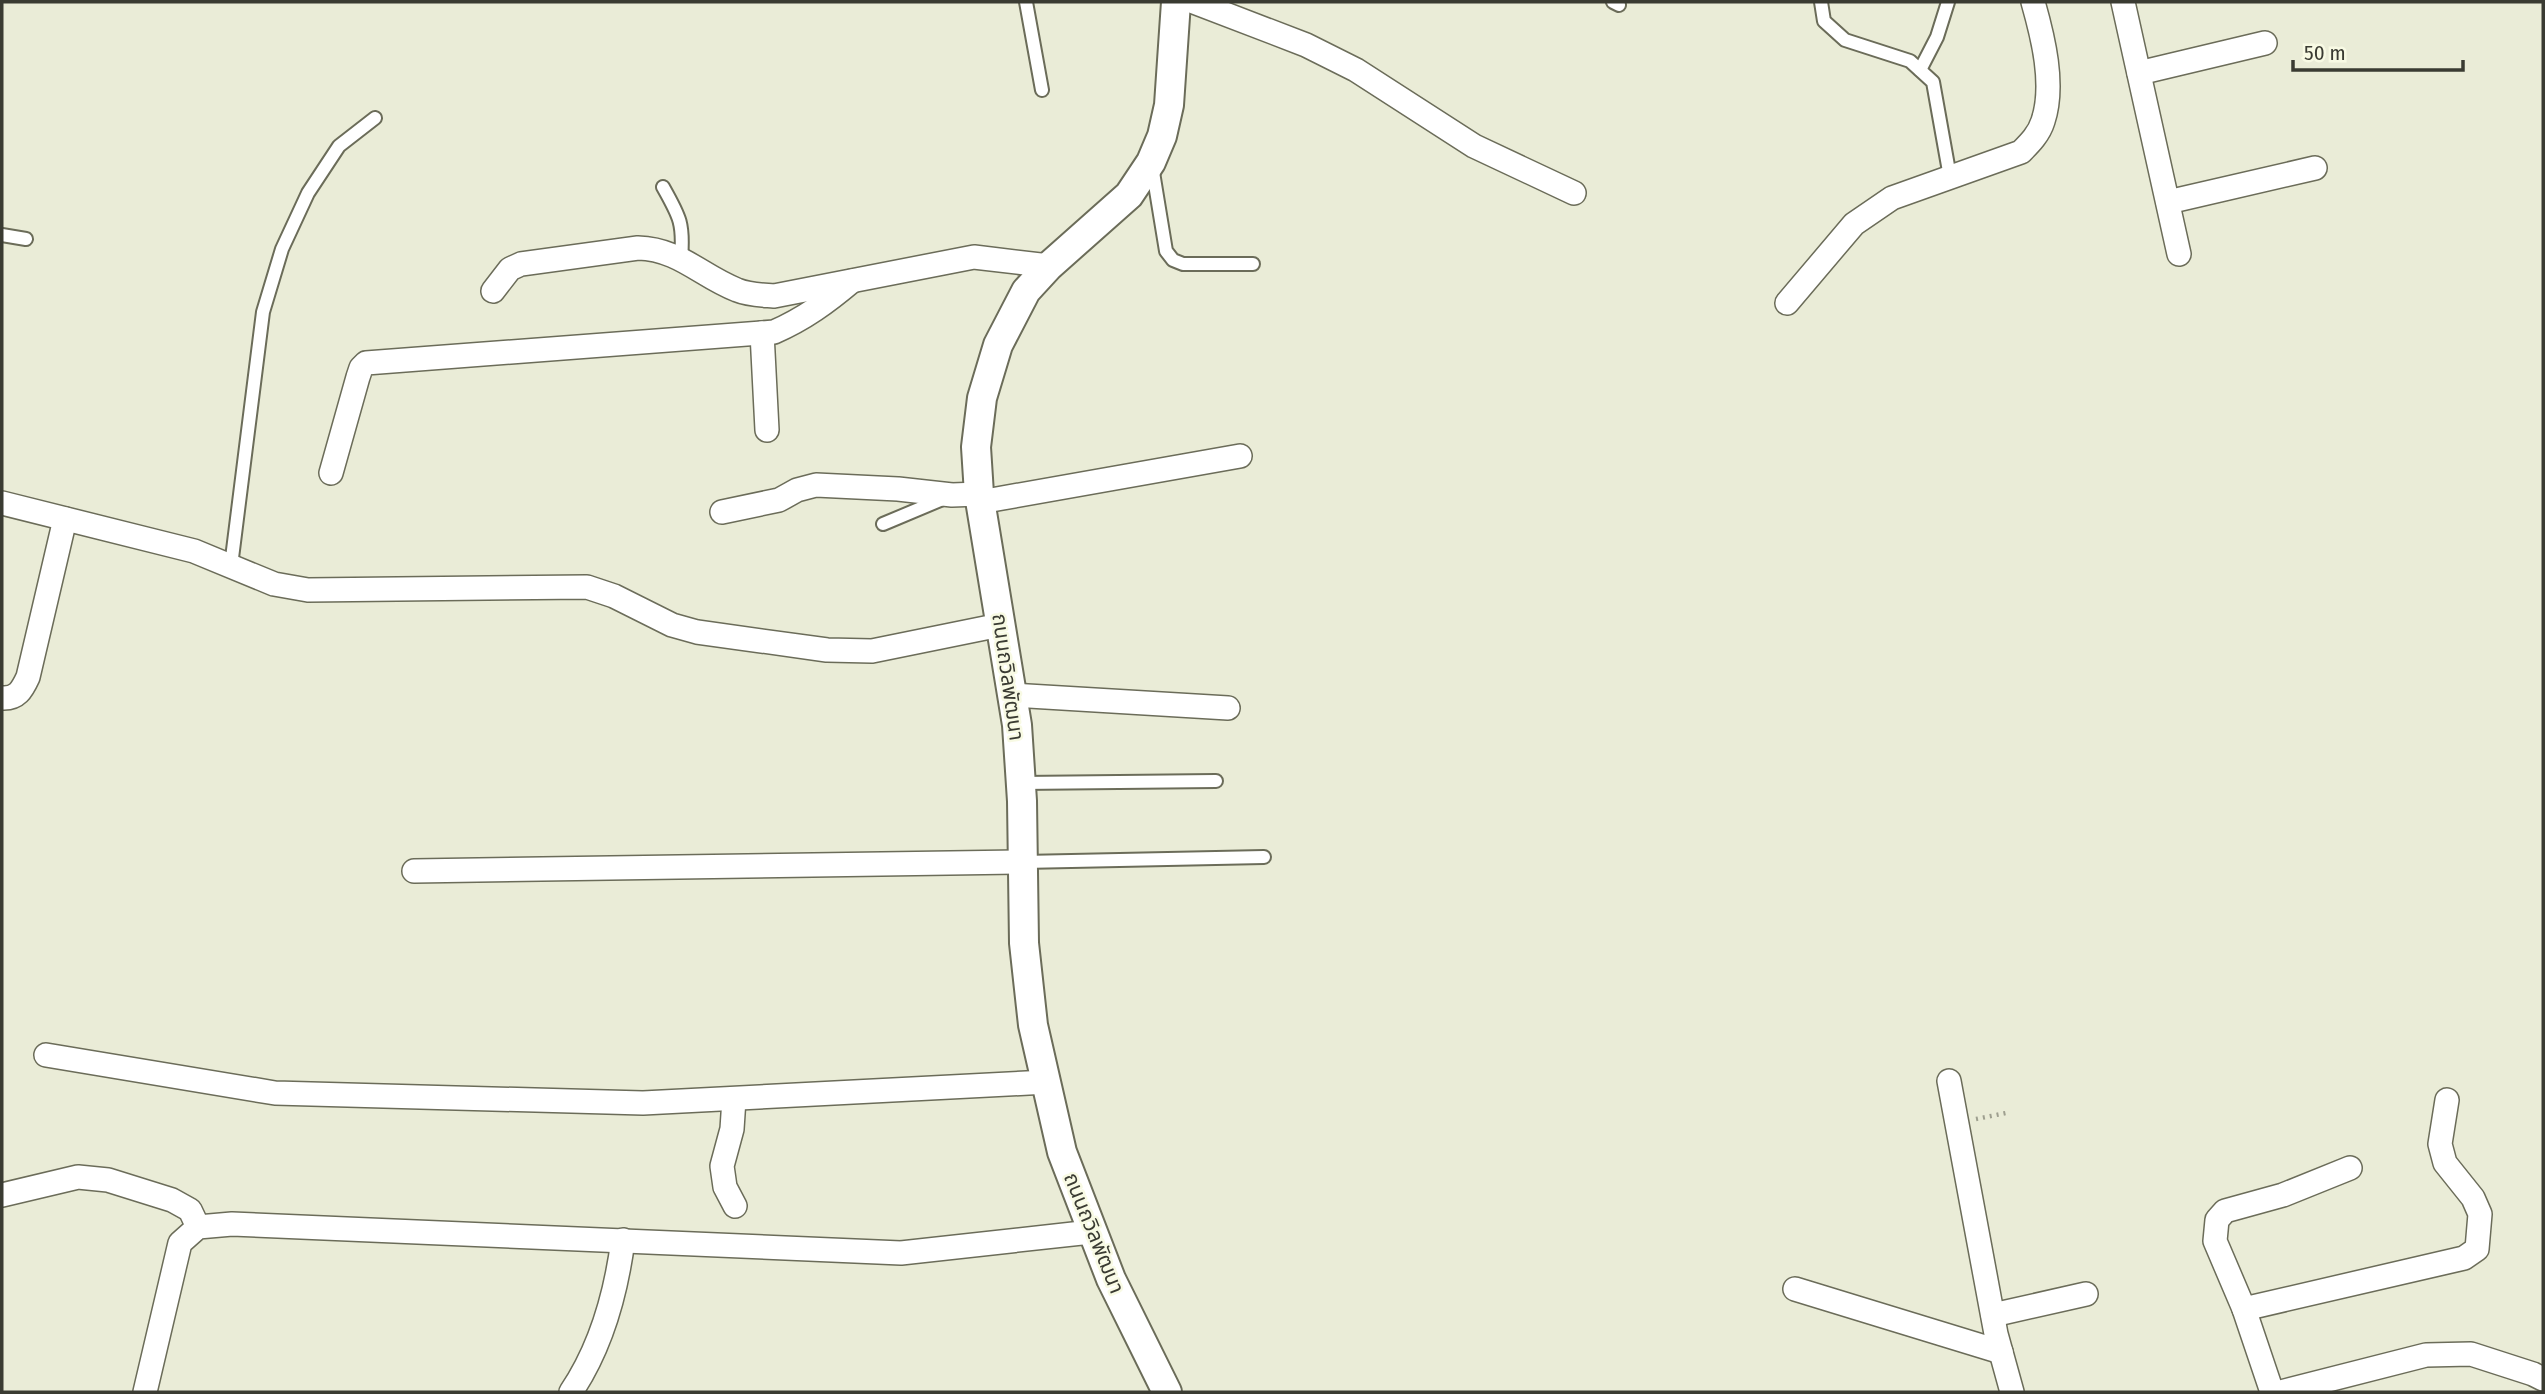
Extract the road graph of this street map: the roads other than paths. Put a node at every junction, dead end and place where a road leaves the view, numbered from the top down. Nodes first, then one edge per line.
1 (1026, 2) edge
2 (1176, 2) edge
3 (1194, 2) edge
4 (1821, 2) edge
5 (1948, 2) edge
6 (2033, 2) edge
7 (2123, 2) edge
8 (2265, 43) dead end
9 (1920, 70) junction
10 (2139, 73) junction
11 (1042, 90) dead end
12 (376, 118) dead end
13 (1151, 162) junction
14 (2315, 168) dead end
15 (1950, 177) junction
16 (663, 187) dead end
17 (1574, 193) dead end
18 (2168, 202) junction
19 (2, 235) edge
20 (26, 239) dead end
21 (2179, 254) dead end
22 (681, 259) junction
23 (1253, 264) dead end
24 (1049, 265) junction
25 (852, 281) junction
26 (493, 291) dead end
27 (1787, 303) dead end
28 (762, 333) junction
29 (767, 430) dead end
30 (1240, 456) dead end
31 (331, 473) dead end
32 (970, 497) junction
33 (2, 503) edge
34 (722, 512) dead end
35 (65, 519) junction
36 (883, 524) dead end
37 (231, 566) junction
38 (1000, 625) junction
39 (1012, 695) junction
40 (2, 698) edge
41 (1228, 708) dead end
42 (1216, 781) dead end
43 (1021, 783) junction
44 (1264, 857) dead end
45 (1022, 862) junction
46 (414, 871) dead end
47 (46, 1055) dead end
48 (1949, 1081) dead end
49 (1047, 1082) junction
50 (734, 1099) junction
51 (2447, 1100) dead end
52 (2350, 1168) dead end
53 (2, 1195) edge
54 (734, 1206) dead end
55 (198, 1227) junction
56 (1091, 1232) junction
57 (623, 1240) junction
58 (1795, 1289) dead end
59 (2086, 1294) dead end
60 (2244, 1309) junction
61 (1993, 1315) junction
62 (2001, 1352) junction
63 (2543, 1379) edge
64 (145, 1392) edge
65 (571, 1392) edge
66 (1167, 1392) edge
67 (2012, 1392) edge
68 (2272, 1392) edge
69 (2281, 1392) edge

1 - 11 lane
2 - 13 street, ถนนถวิลพัฒนา
3 - 17 street
4 - 9 lane
5 - 9 lane
6 - 15 street
7 - 10 street
8 - 10 street
9 - 15 lane
10 - 18 street
12 - 37 lane
13 - 23 lane
13 - 24 street, ถนนถวิลพัฒนา
14 - 18 street
15 - 27 street
16 - 22 lane
18 - 21 street
19 - 20 lane
22 - 25 street
22 - 26 street
24 - 25 street
24 - 32 street, ถนนถวิลพัฒนา
25 - 28 street
28 - 29 street
28 - 31 street
30 - 32 street
32 - 34 street
32 - 36 lane
32 - 38 street, ถนนถวิลพัฒนา
33 - 35 street
35 - 37 street
35 - 40 street
37 - 38 street
38 - 39 street, ถนนถวิลพัฒนา
39 - 41 street
39 - 43 street, ถนนถวิลพัฒนา
42 - 43 lane
43 - 45 street, ถนนถวิลพัฒนา
44 - 45 lane
45 - 46 street
45 - 49 street, ถนนถวิลพัฒนา
47 - 50 street
48 - 61 street
49 - 50 street
49 - 56 street, ถนนถวิลพัฒนา
50 - 54 street
51 - 60 street
52 - 60 street
53 - 55 street
55 - 57 street
55 - 64 street
56 - 57 street
56 - 66 street, ถนนถวิลพัฒนา
57 - 65 street
58 - 62 street
59 - 61 street
60 - 68 street
61 - 62 street
62 - 67 street
63 - 69 street

